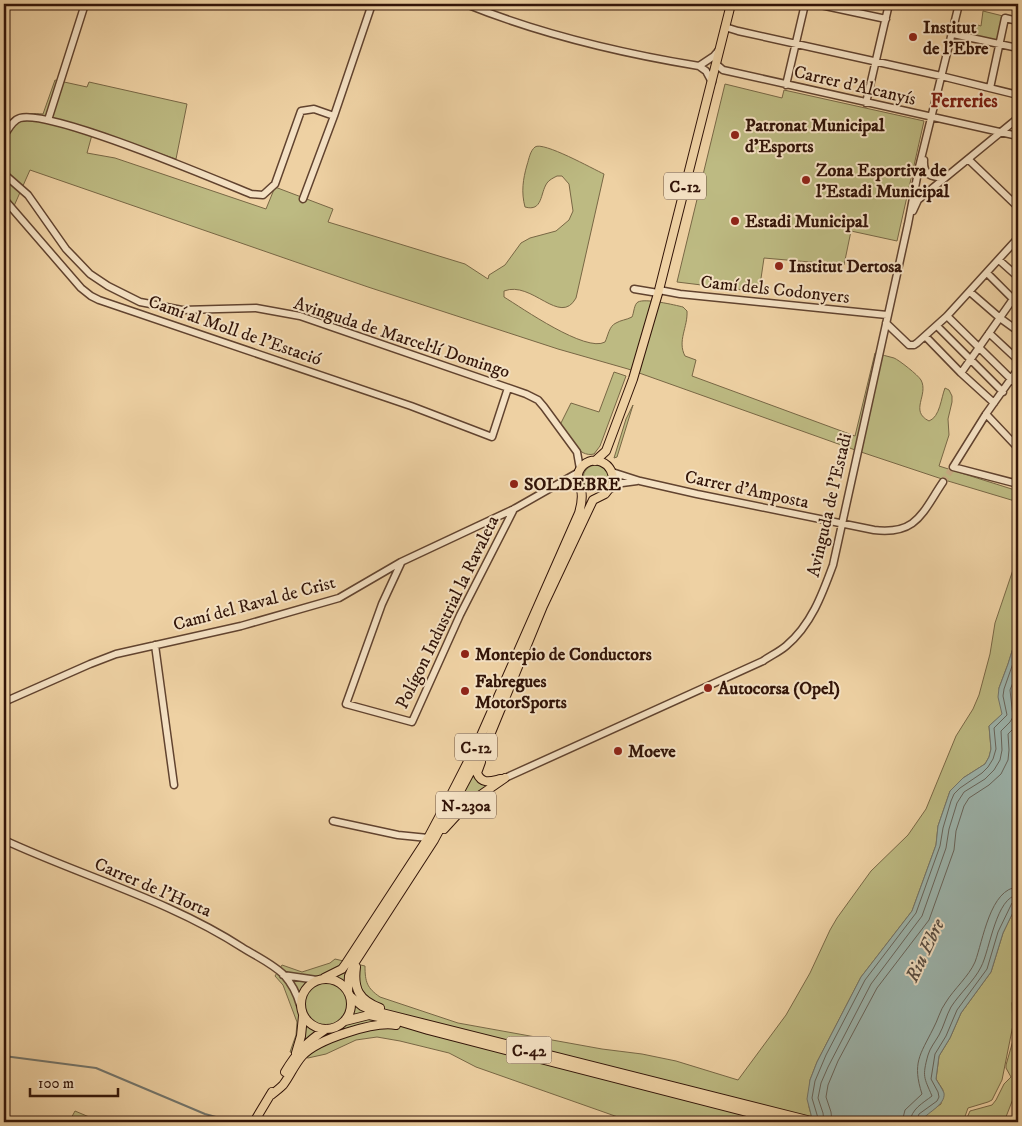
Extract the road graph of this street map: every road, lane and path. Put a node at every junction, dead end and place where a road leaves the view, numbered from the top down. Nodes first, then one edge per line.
1 (84, 4) edge
2 (372, 4) edge
3 (466, 4) edge
4 (731, 4) edge
5 (805, 4) edge
6 (816, 4) edge
7 (889, 4) edge
8 (959, 4) edge
9 (886, 19) junction
10 (1018, 21) edge
11 (725, 27) junction
12 (953, 34) junction
13 (796, 44) junction
14 (999, 44) junction
15 (721, 47) junction
16 (1018, 48) edge
17 (876, 62) junction
18 (716, 64) junction
19 (699, 66) junction
20 (941, 76) junction
21 (712, 82) junction
22 (786, 85) junction
23 (990, 88) junction
24 (1018, 95) edge
25 (866, 103) junction
26 (334, 116) junction
27 (932, 118) junction
28 (1018, 118) edge
29 (48, 120) junction
30 (1000, 132) junction
31 (5, 134) dead end
32 (1018, 136) edge
33 (927, 139) junction
34 (968, 159) junction
35 (4, 174) edge
36 (945, 177) junction
37 (914, 191) junction
38 (921, 198) junction
39 (4, 199) edge
40 (303, 199) dead end
41 (1018, 207) edge
42 (908, 224) junction
43 (1017, 243) edge
44 (999, 260) junction
45 (987, 273) junction
46 (1018, 277) edge
47 (634, 289) dead end
48 (659, 292) junction
49 (970, 292) junction
50 (1018, 292) edge
51 (1016, 301) edge
52 (887, 315) junction
53 (948, 316) junction
54 (1000, 318) junction
55 (886, 323) junction
56 (937, 326) junction
57 (1018, 331) edge
58 (989, 333) junction
59 (926, 337) junction
60 (979, 348) junction
61 (971, 360) junction
62 (1018, 360) edge
63 (1018, 369) edge
64 (961, 373) junction
65 (1012, 380) junction
66 (1018, 384) edge
67 (508, 388) junction
68 (1003, 392) junction
69 (994, 404) junction
70 (986, 414) junction
71 (1018, 448) edge
72 (606, 451) junction
73 (577, 452) junction
74 (594, 461) junction
75 (579, 470) junction
76 (611, 470) junction
77 (640, 481) junction
78 (943, 482) tunnel mouth
79 (1018, 484) edge
80 (557, 486) junction
81 (580, 488) junction
82 (610, 489) junction
83 (600, 496) junction
84 (514, 508) junction
85 (842, 524) junction
86 (401, 562) junction
87 (155, 645) junction
88 (4, 702) edge
89 (490, 735) junction
90 (505, 778) junction
91 (174, 784) dead end
92 (332, 821) dead end
93 (431, 839) junction
94 (4, 840) edge
95 (365, 946) junction
96 (284, 975) junction
97 (320, 979) junction
98 (349, 994) junction
99 (300, 1005) junction
100 (388, 1013) junction
101 (303, 1016) junction
102 (344, 1021) junction
103 (326, 1029) junction
104 (428, 1030) junction
105 (296, 1055) junction
106 (669, 1090) junction
107 (271, 1095) junction
108 (254, 1122) edge
109 (786, 1122) edge
110 (814, 1122) edge

1 - 29 street
2 - 26 street
3 - 19 street
4 - 11 main road, C-12
5 - 13 street
6 - 9 street
7 - 9 street
8 - 12 street, Avinguda de l'Estadi
9 - 17 street
10 - 14 street
11 - 13 street
11 - 15 main road, C-12
12 - 14 street
12 - 20 street, Avinguda de l'Estadi
13 - 17 street
13 - 22 street
14 - 16 street
14 - 23 street
15 - 18 main road, C-12
15 - 19 street
17 - 20 street
17 - 25 street
18 - 21 main road, C-12
18 - 22 street, Carrer d'Alcanyís
19 - 21 street
20 - 23 street
20 - 27 street, Avinguda de l'Estadi
21 - 48 main road, C-12
22 - 25 street, Carrer d'Alcanyís
23 - 24 street
25 - 27 street, Carrer d'Alcanyís
26 - 29 street
26 - 40 street
27 - 30 street, Carrer d'Alcanyís
27 - 33 street, Avinguda de l'Estadi
28 - 30 street
29 - 31 street
30 - 32 street, Carrer d'Alcanyís
30 - 34 street
33 - 36 street
33 - 37 street, Avinguda de l'Estadi
34 - 36 street
34 - 41 street
35 - 67 street, Avinguda de Marcel·lí Domingo
36 - 38 street
37 - 38 street
37 - 42 street, Avinguda de l'Estadi
38 - 42 street
39 - 67 street, Camí al Moll de l'Estació
42 - 52 street, Avinguda de l'Estadi
43 - 44 street
44 - 45 street
44 - 46 street
45 - 49 street
45 - 51 street
47 - 48 street, Camí dels Codonyers
48 - 52 street, Camí dels Codonyers
48 - 72 main road, C-12
49 - 53 street
49 - 54 street
50 - 51 street
51 - 54 street
52 - 55 street, Avinguda de l'Estadi / N-230a
53 - 56 street
53 - 60 street
54 - 57 street
54 - 58 street
55 - 59 street
55 - 85 street, Avinguda de l'Estadi / N-230a
56 - 59 street
56 - 61 street
58 - 60 street
58 - 62 street
59 - 64 street
60 - 61 street
60 - 65 street
61 - 64 street
61 - 68 street
63 - 65 street
64 - 69 street
65 - 66 street
65 - 68 street
67 - 73 street, Avinguda de Marcel·lí Domingo
68 - 69 street
69 - 70 street
70 - 71 street
70 - 79 street
72 - 74 main road
72 - 76 main road
73 - 74 street
73 - 75 street
74 - 75 main road
74 - 76 main road
75 - 80 street, Camí del Raval de Crist
75 - 81 main road, C-12
76 - 77 street, Carrer d'Amposta
76 - 82 main road
77 - 82 street
77 - 85 street, Carrer d'Amposta
78 - 85 street, Carrer d'Amposta
80 - 81 street
80 - 84 street, Camí del Raval de Crist
81 - 83 main road
81 - 93 main road, C-12
82 - 83 main road, C-12
83 - 89 main road, C-12
84 - 86 street, Camí del Raval de Crist
84 - 86 street, Polígon Industrial la Ravaleta
85 - 90 street, Avinguda de l'Estadi / N-230a
86 - 87 street, Camí del Raval de Crist
87 - 88 street, Camí del Raval de Crist
87 - 91 street
89 - 90 main road, N-230a
89 - 93 main road, C-12
90 - 93 main road, N-230a
92 - 93 street
93 - 95 main road, C-12
93 - 97 main road, C-12
94 - 96 street, Carrer de l'Horta
95 - 98 main road, C-12
95 - 100 main road
96 - 97 street
96 - 99 street
97 - 98 main road
97 - 99 main road, C-12
98 - 100 main road, C-42
98 - 102 main road, C-12
99 - 101 main road
100 - 106 main road, C-42
101 - 103 main road
101 - 105 main road
102 - 103 main road
102 - 104 main road, C-42
103 - 105 main road
104 - 106 main road, C-42
104 - 107 main road
105 - 107 main road
106 - 109 main road, C-42
106 - 110 main road, C-42
107 - 108 main road

